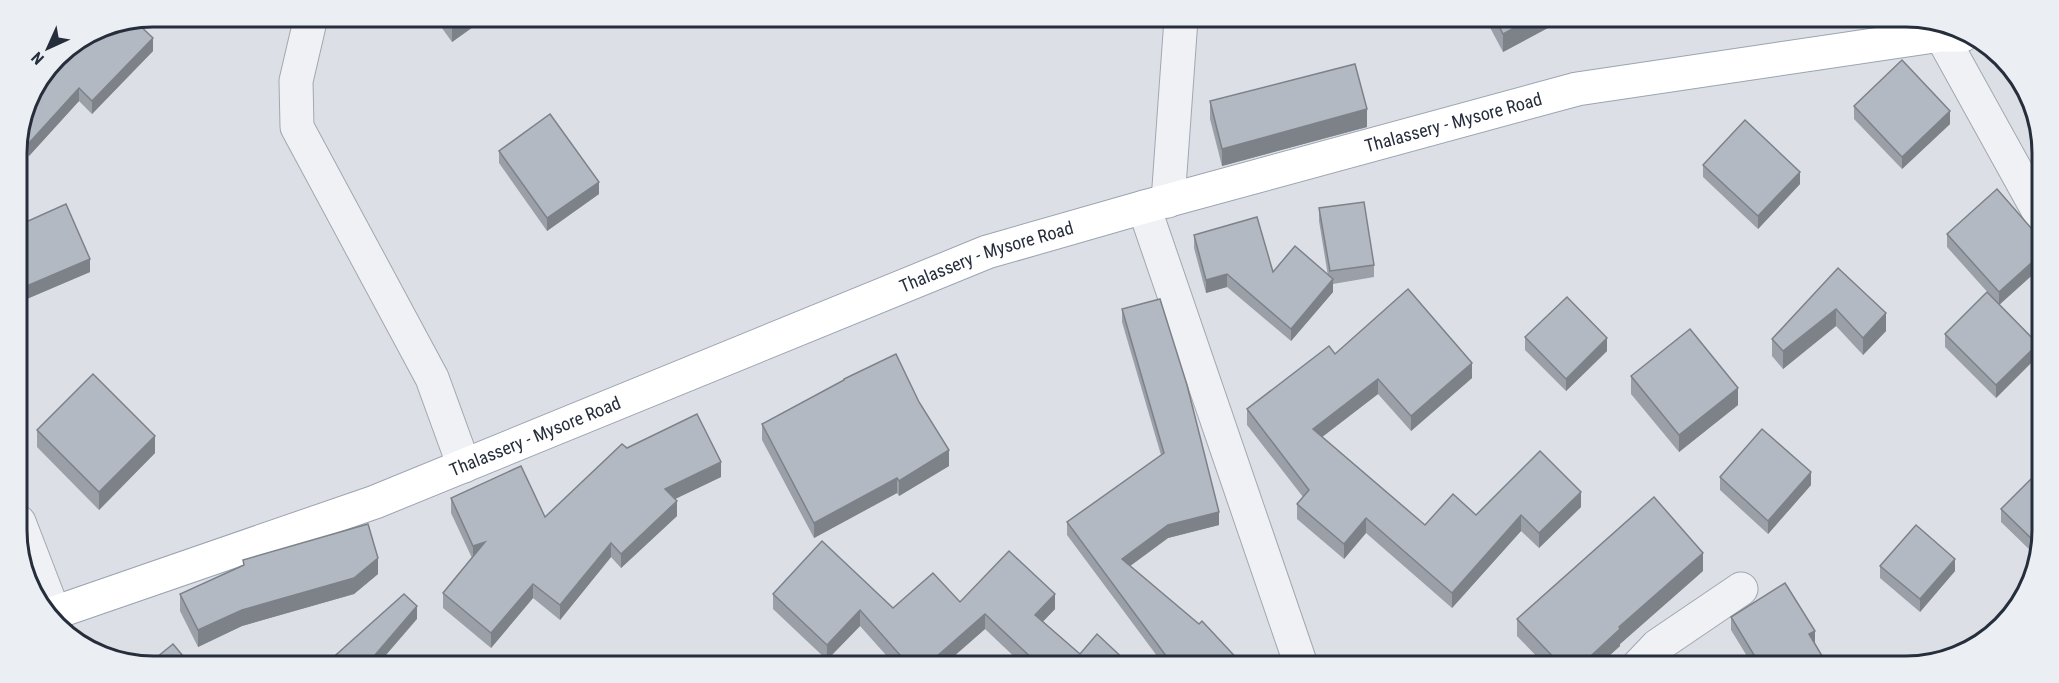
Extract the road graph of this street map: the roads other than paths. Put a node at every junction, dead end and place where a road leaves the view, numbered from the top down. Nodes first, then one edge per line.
1 (309, 27) edge
2 (1180, 27) edge
3 (1950, 35) edge
4 (1953, 36) edge
5 (2032, 198) edge
6 (1156, 204) junction
7 (464, 466) junction
8 (28, 549) edge
9 (1741, 589) dead end
10 (43, 592) edge
11 (57, 612) edge
12 (1298, 656) edge
13 (1648, 656) edge

1 - 7 street
2 - 6 street
3 - 6 main road, Thalassery - Mysore Road
4 - 5 street
6 - 7 main road, Thalassery - Mysore Road
6 - 12 street
7 - 11 main road, Thalassery - Mysore Road
8 - 10 street
9 - 13 street

